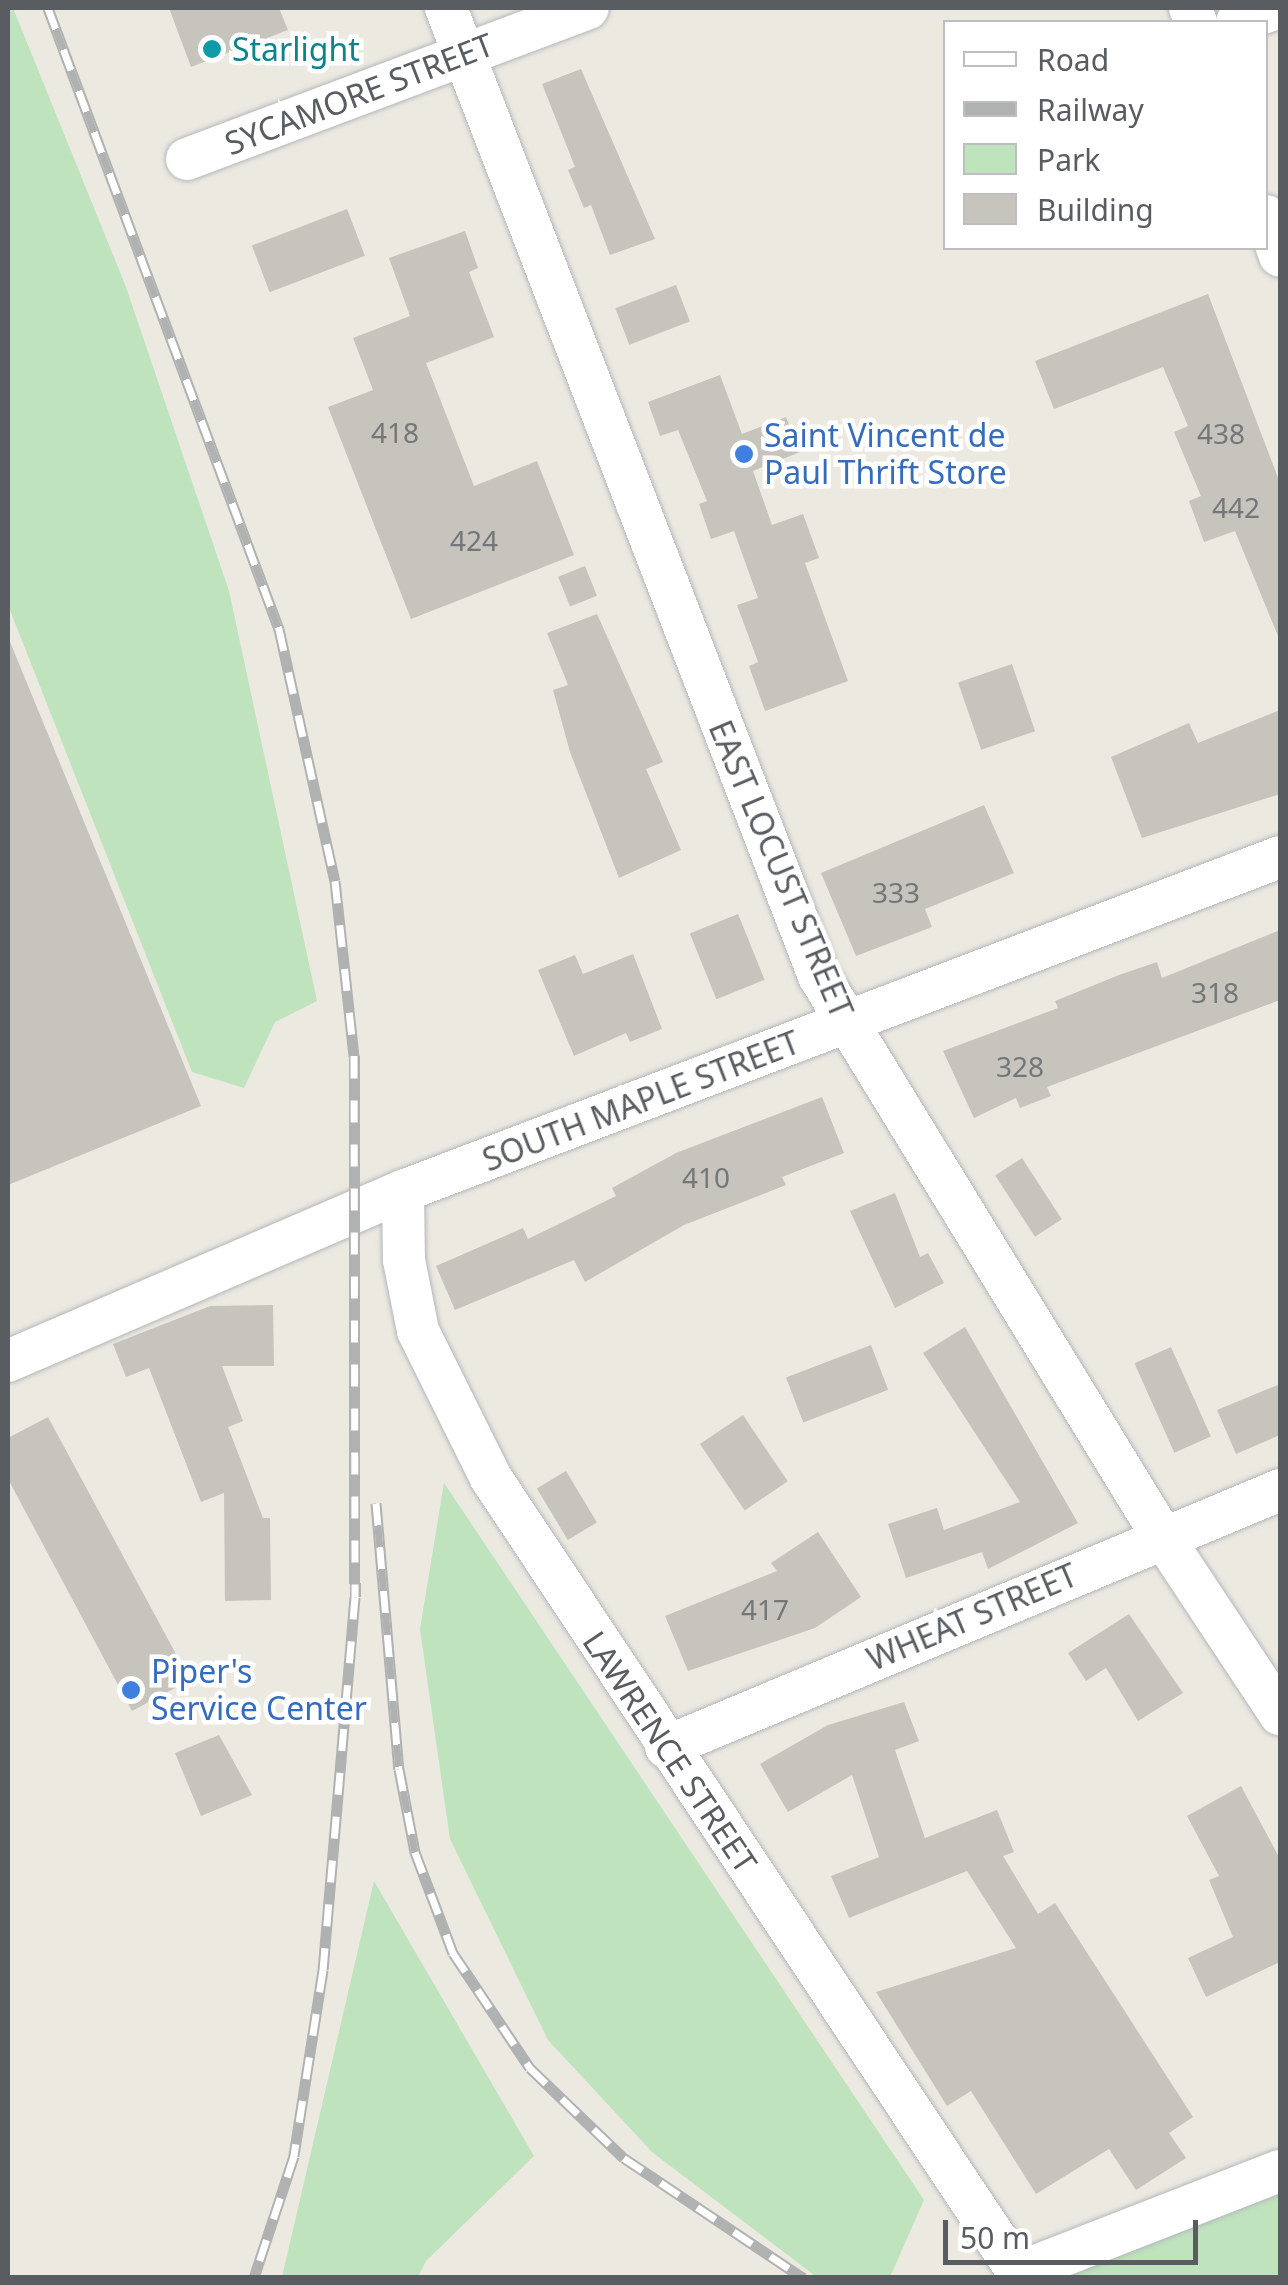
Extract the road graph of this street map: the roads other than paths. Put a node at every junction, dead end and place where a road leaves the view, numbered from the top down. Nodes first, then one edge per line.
1 (446, 8) edge
2 (588, 8) edge
3 (1277, 8) edge
4 (1243, 20) edge
5 (465, 55) junction
6 (187, 159) dead end
7 (1268, 222) edge
8 (1280, 256) edge
9 (1280, 857) edge
10 (843, 1022) junction
11 (403, 1191) junction
12 (8, 1361) edge
13 (1280, 1490) edge
14 (1162, 1536) junction
15 (1280, 1714) edge
16 (666, 1747) junction
17 (1280, 2170) edge
18 (1020, 2275) edge

1 - 5 street, EAST LOCUST STREET
2 - 5 street, SYCAMORE STREET
3 - 4 street
5 - 6 street, SYCAMORE STREET
5 - 10 street, EAST LOCUST STREET
7 - 8 street
9 - 10 street, SOUTH MAPLE STREET
10 - 11 street, SOUTH MAPLE STREET
10 - 14 street, EAST LOCUST STREET
11 - 12 street, SOUTH MAPLE STREET
11 - 16 street, LAWRENCE STREET
13 - 14 street, WHEAT STREET
14 - 15 street, EAST LOCUST STREET
14 - 16 street, WHEAT STREET
16 - 18 street, LAWRENCE STREET
17 - 18 street

